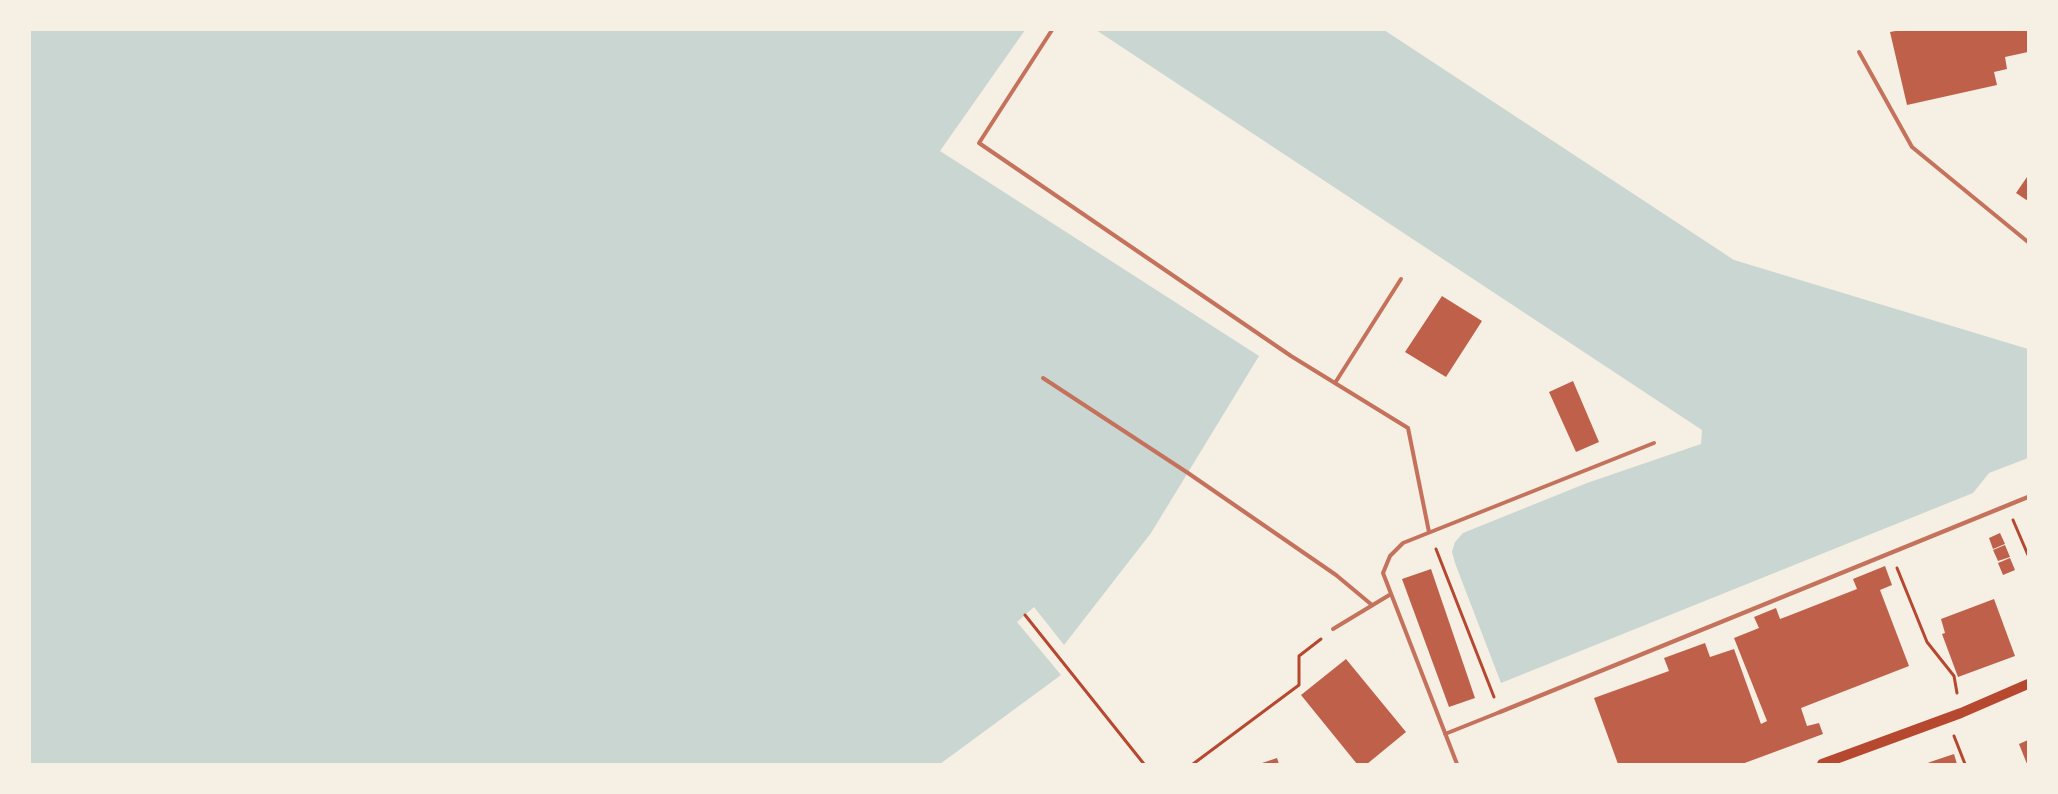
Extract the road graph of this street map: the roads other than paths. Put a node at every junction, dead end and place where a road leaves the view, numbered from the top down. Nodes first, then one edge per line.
1 (1052, 30) edge
2 (1859, 52) dead end
3 (2028, 242) edge
4 (1401, 279) dead end
5 (1043, 378) dead end
6 (1335, 383) junction
7 (1654, 443) dead end
8 (2028, 498) edge
9 (1429, 532) junction
10 (1391, 594) junction
11 (1372, 606) junction
12 (1333, 630) road end
13 (2028, 684) edge
14 (1500, 712) joint
15 (1445, 734) junction
16 (1457, 764) edge
17 (1822, 764) edge

1 - 6 lane
2 - 3 lane
4 - 6 lane
5 - 11 lane
6 - 9 lane
7 - 9 lane
8 - 14 street
9 - 10 lane
10 - 11 lane
10 - 15 lane
11 - 12 lane
13 - 17 main road
14 - 15 lane
15 - 16 lane

